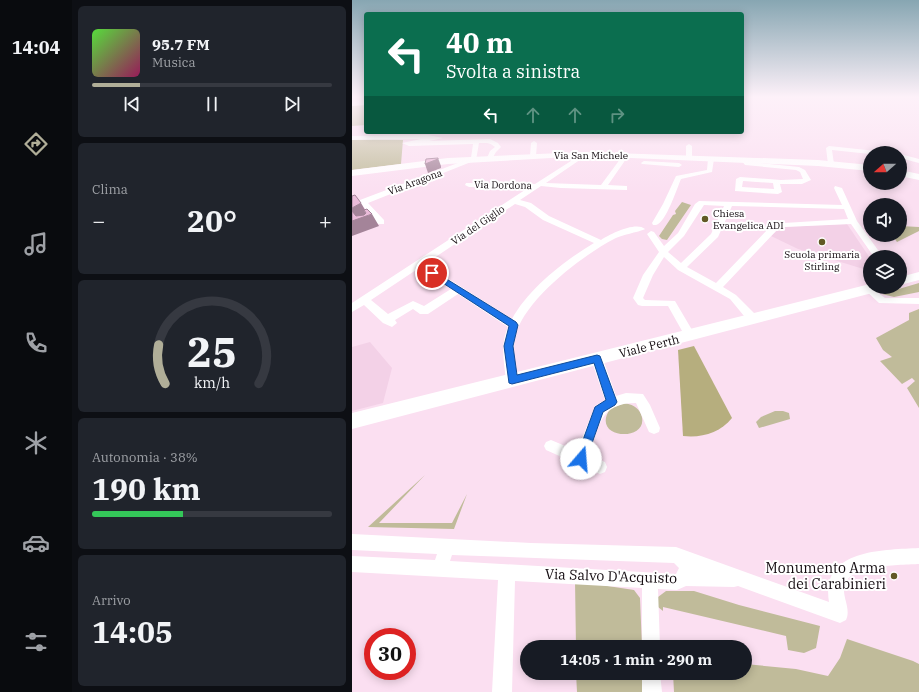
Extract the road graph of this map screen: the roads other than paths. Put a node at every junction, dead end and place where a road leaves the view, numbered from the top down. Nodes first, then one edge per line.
1 (352, 138) edge
2 (476, 141) junction
3 (534, 143) dead end
4 (689, 146) dead end
5 (863, 152) edge
6 (584, 154) junction
7 (624, 154) junction
8 (533, 156) junction
9 (689, 157) junction
10 (907, 157) edge
11 (490, 158) junction
12 (474, 159) junction
13 (711, 159) junction
14 (744, 160) junction
15 (919, 160) edge
16 (679, 161) junction
17 (424, 163) junction
18 (644, 163) dead end
19 (831, 164) junction
20 (863, 167) edge
21 (352, 173) edge
22 (907, 174) edge
23 (678, 177) junction
24 (919, 177) edge
25 (423, 180) junction
26 (778, 181) junction
27 (469, 185) dead end
28 (539, 185) junction
29 (604, 186) junction
30 (624, 188) dead end
31 (838, 188) dead end
32 (514, 201) junction
33 (356, 203) edge
34 (729, 204) junction
35 (848, 207) junction
36 (376, 219) dead end
37 (853, 221) junction
38 (656, 223) junction
39 (641, 229) junction
40 (651, 234) junction
41 (602, 243) junction
42 (874, 250) edge
43 (663, 252) junction
44 (419, 264) junction
45 (681, 268) junction
46 (919, 276) edge
47 (907, 279) edge
48 (717, 288) junction
49 (458, 289) junction
50 (863, 291) edge
51 (878, 294) edge
52 (919, 300) edge
53 (365, 301) junction
54 (352, 308) edge
55 (754, 319) junction
56 (513, 325) junction
57 (690, 335) junction
58 (597, 359) junction
59 (512, 380) junction
60 (612, 402) junction
61 (352, 421) edge
62 (654, 428) dead end
63 (550, 446) dead end
64 (581, 459) junction
65 (600, 467) dead end
66 (352, 542) edge
67 (447, 547) junction
68 (919, 556) edge
69 (683, 559) junction
70 (352, 564) edge
71 (440, 569) junction
72 (507, 572) junction
73 (684, 578) junction
74 (650, 580) junction
75 (746, 580) junction
76 (650, 640) edge
77 (651, 680) edge
78 (502, 692) edge
79 (652, 692) edge

1 - 2 street
2 - 11 street
2 - 12 street
3 - 8 street
4 - 9 street
5 - 19 street
6 - 7 street, Via San Michele
6 - 8 street, Via San Michele
6 - 28 street, Via del Giglio
7 - 16 street, Via San Michele
7 - 29 street
8 - 11 street, Via San Michele
9 - 13 street, Via San Michele
9 - 16 street, Via San Michele
10 - 15 street
11 - 12 street, Via San Michele
12 - 17 street, Via San Michele
12 - 25 street, Via Aragona
13 - 14 street, Via San Michele
13 - 23 street
14 - 19 street, Via San Michele
14 - 26 street
16 - 18 street
16 - 23 street
17 - 21 street, Via San Michele
17 - 25 street
19 - 20 street, Via San Michele
22 - 24 street
23 - 38 street
25 - 33 street, Via Aragona
26 - 26 street
27 - 28 street, Via Dordona
28 - 29 street, Via Dordona
28 - 32 street, Via del Giglio
29 - 30 street, Via Dordona
31 - 35 street
32 - 41 street
32 - 44 street, Via del Giglio
33 - 36 street
34 - 35 street
34 - 43 street
34 - 45 street
35 - 37 street
37 - 42 street
37 - 48 street
38 - 39 street
38 - 40 street
39 - 40 street
39 - 41 street
40 - 43 street
41 - 56 street
43 - 45 street
43 - 57 street
44 - 49 street
44 - 53 street, Via del Giglio
45 - 48 street
46 - 47 main road
48 - 55 street
49 - 53 street
49 - 56 street
50 - 55 main road, Viale Perth
51 - 52 street
53 - 54 street, Via del Giglio
55 - 57 main road, Viale Perth
56 - 59 street
57 - 58 main road, Viale Perth
58 - 59 main road, Viale Perth
58 - 60 street
59 - 61 main road, Viale Perth
60 - 62 street
60 - 64 street
63 - 64 street
64 - 65 street
66 - 67 street, Via Salvo D'Acquisto
67 - 69 street, Via Salvo D'Acquisto
67 - 71 street
68 - 75 street
69 - 73 street, Via Salvo D'Acquisto
69 - 75 street
70 - 71 street, Via Salvo D'Acquisto
71 - 72 street, Via Salvo D'Acquisto
72 - 74 street, Via Salvo D'Acquisto
72 - 78 street
73 - 74 street, Via Salvo D'Acquisto
73 - 75 street
74 - 76 street
77 - 79 street

